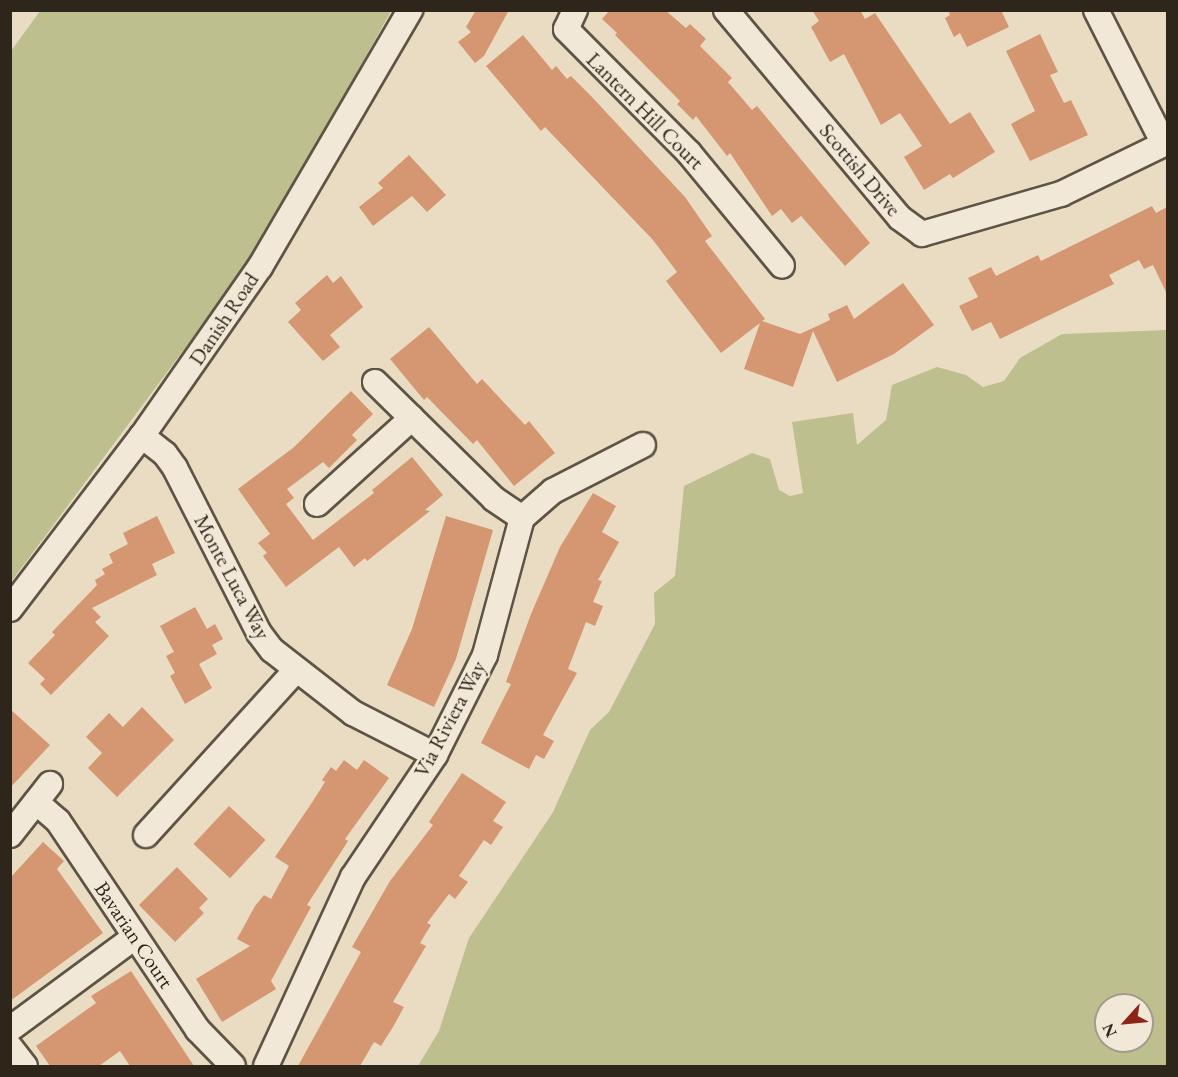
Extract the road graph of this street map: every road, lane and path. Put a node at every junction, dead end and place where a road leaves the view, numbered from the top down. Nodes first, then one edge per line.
1 (410, 10) edge
2 (575, 10) edge
3 (726, 10) edge
4 (1096, 10) edge
5 (1166, 143) edge
6 (782, 266) dead end
7 (375, 382) dead end
8 (412, 418) junction
9 (142, 436) junction
10 (643, 444) dead end
11 (317, 504) dead end
12 (522, 518) junction
13 (10, 609) edge
14 (295, 671) junction
15 (435, 755) junction
16 (10, 835) edge
17 (146, 835) dead end
18 (135, 937) junction
19 (10, 1029) edge
20 (10, 1047) edge
21 (25, 1066) edge
22 (233, 1066) edge
23 (267, 1066) edge

1 - 9 street, Danish Road
2 - 6 street, Lantern Hill Court
3 - 5 street, Scottish Drive
4 - 5 street
7 - 8 street
8 - 11 street
8 - 12 street
9 - 13 street, Danish Road
9 - 14 street, Monte Luca Way
10 - 12 street
12 - 15 street, Via Riviera Way
14 - 15 street, Monte Luca Way
14 - 17 street
15 - 23 street, Via Riviera Way
16 - 18 street, Bavarian Court
18 - 19 street
18 - 22 street, Bavarian Court
20 - 21 street

